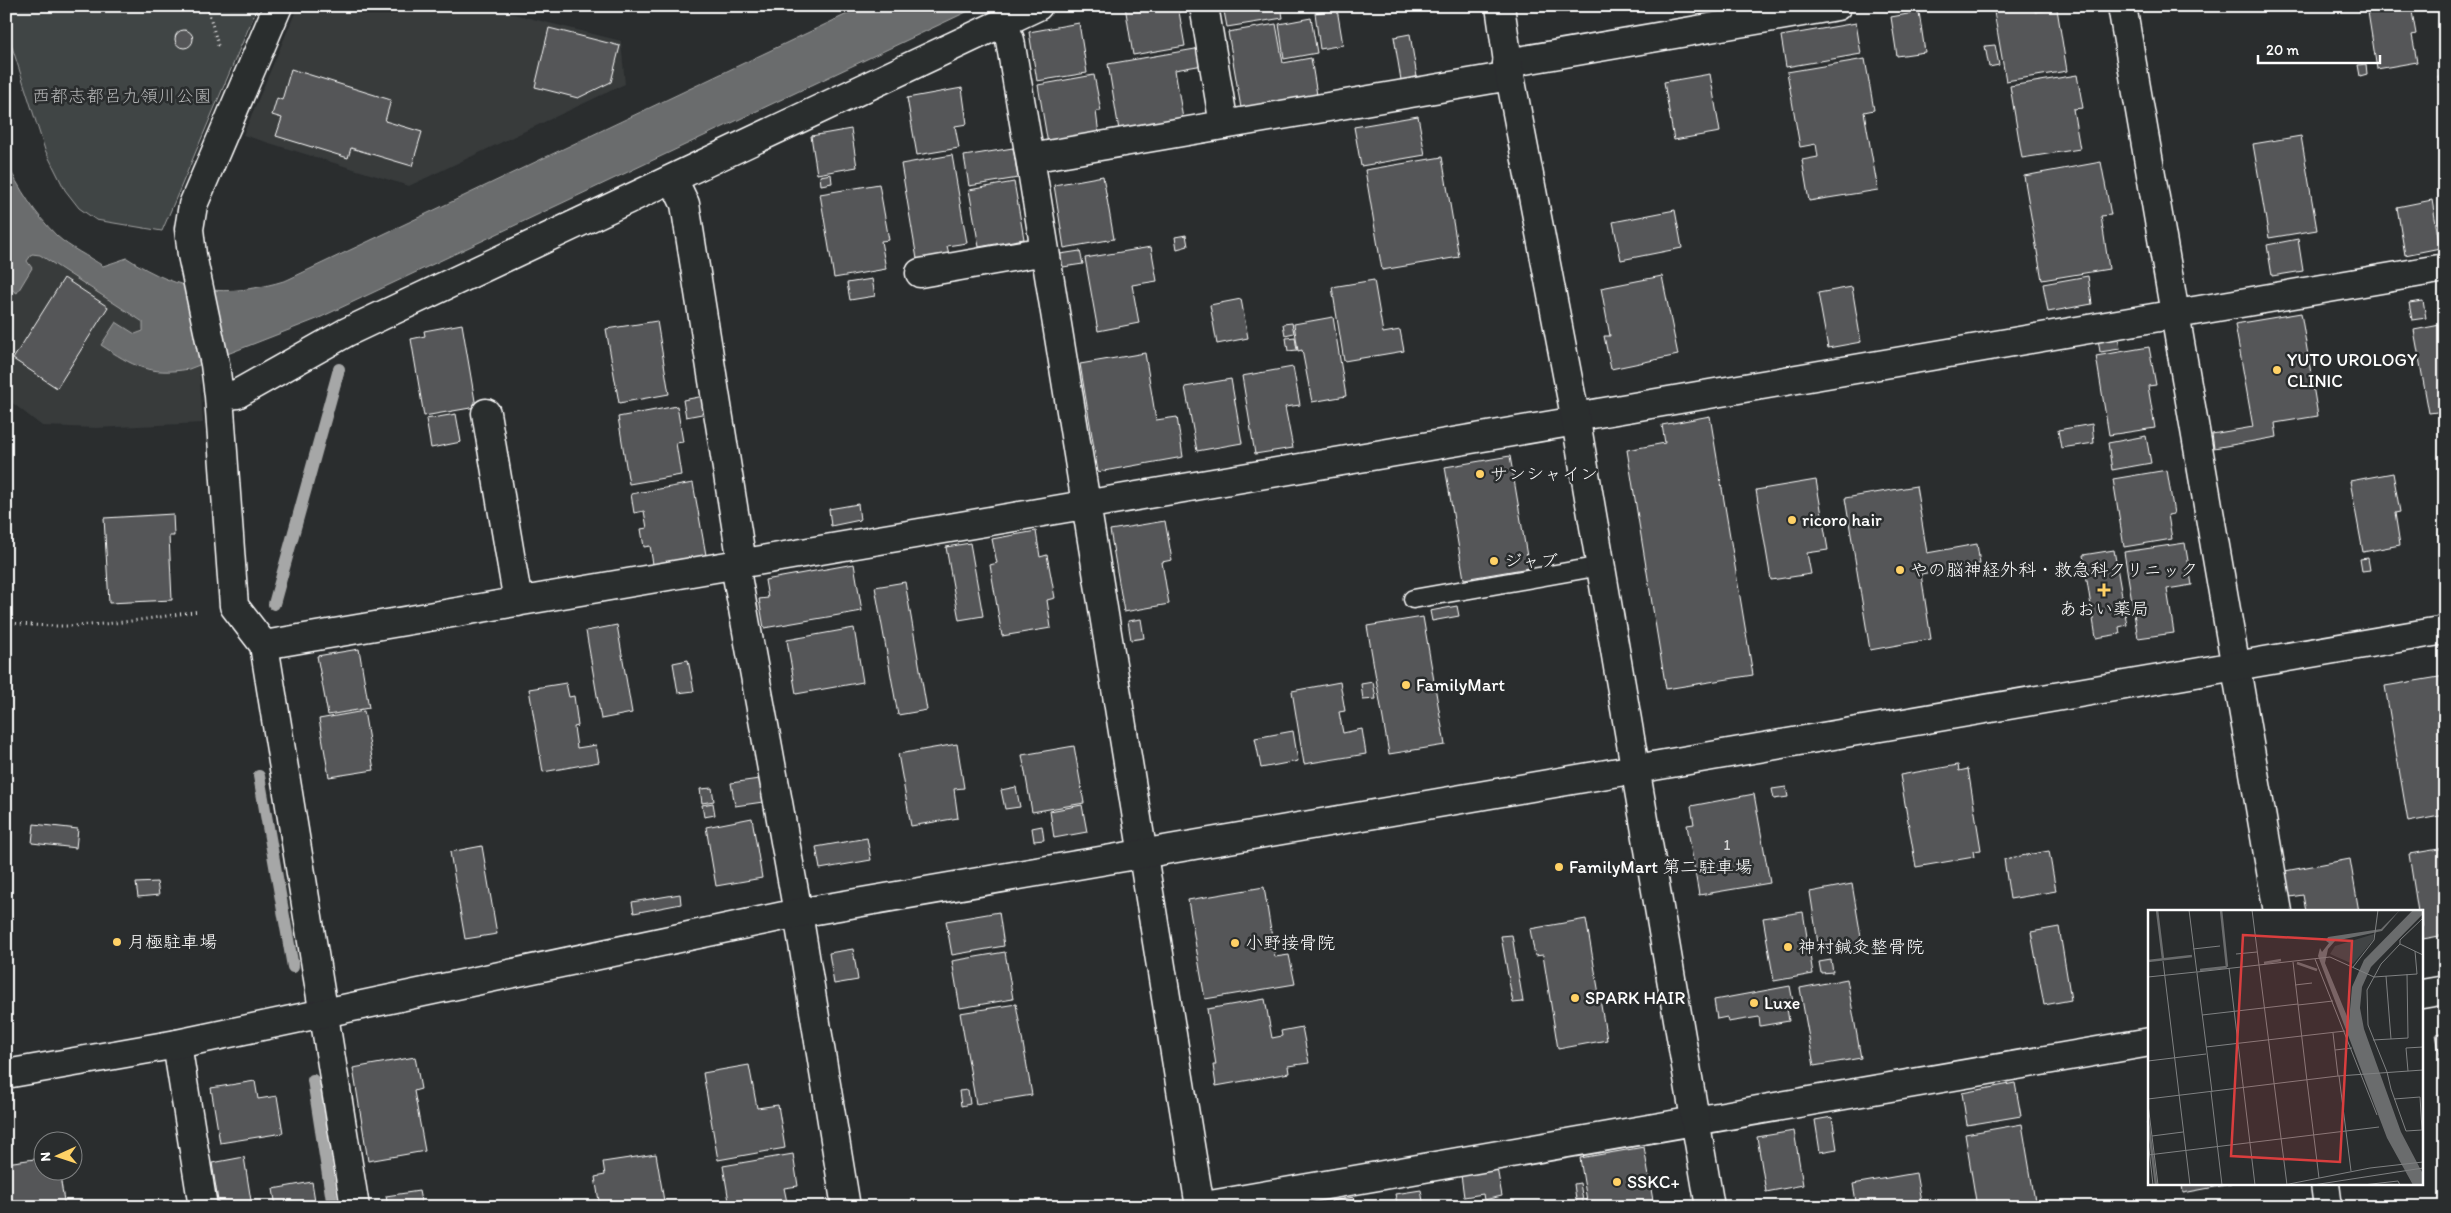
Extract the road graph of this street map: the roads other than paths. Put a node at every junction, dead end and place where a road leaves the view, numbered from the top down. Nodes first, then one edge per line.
1 (278, 6) edge
2 (1038, 6) edge
3 (1204, 6) edge
4 (1500, 6) edge
5 (1837, 6) edge
6 (2122, 6) edge
7 (1003, 23) junction
8 (1508, 70) junction
9 (1224, 125) junction
10 (1030, 158) junction
11 (673, 179) junction
12 (1045, 251) junction
13 (2445, 268) edge
14 (920, 273) dead end
15 (2176, 314) junction
16 (219, 396) junction
17 (486, 413) dead end
18 (1576, 419) junction
19 (1086, 505) junction
20 (738, 564) junction
21 (1601, 566) junction
22 (1413, 599) dead end
23 (518, 602) junction
24 (2445, 630) edge
25 (264, 645) junction
26 (2237, 665) junction
27 (1636, 769) junction
28 (1142, 853) junction
29 (2278, 910) edge
30 (798, 913) junction
31 (2445, 990) edge
32 (2424, 994) edge
33 (324, 1013) junction
34 (2148, 1042) edge
35 (177, 1044) junction
36 (6, 1074) edge
37 (1696, 1122) junction
38 (2324, 1186) edge
39 (203, 1207) edge
40 (355, 1207) edge
41 (846, 1207) edge
42 (1200, 1207) edge
43 (1710, 1207) edge
44 (2328, 1207) edge

1 - 16 street
2 - 7 street
3 - 9 street
4 - 8 street
5 - 8 street
6 - 15 street
7 - 10 street
7 - 11 street
8 - 9 street
8 - 18 street
9 - 10 street
10 - 12 street
11 - 16 street
11 - 20 street
12 - 14 street
12 - 19 street
13 - 15 street
15 - 18 street
15 - 26 street
16 - 25 street
17 - 23 street
18 - 19 street
18 - 21 street
19 - 20 street
19 - 28 street
20 - 23 street
20 - 30 street
21 - 22 lane
21 - 27 street
23 - 25 street
24 - 26 street
25 - 33 street
26 - 27 street
26 - 29 street
27 - 28 street
27 - 37 street
28 - 30 street
28 - 42 street
30 - 33 street
30 - 41 street
31 - 32 street
33 - 35 street
33 - 40 street
34 - 37 street
35 - 36 street
35 - 39 street
37 - 42 street
37 - 43 street
38 - 44 street

